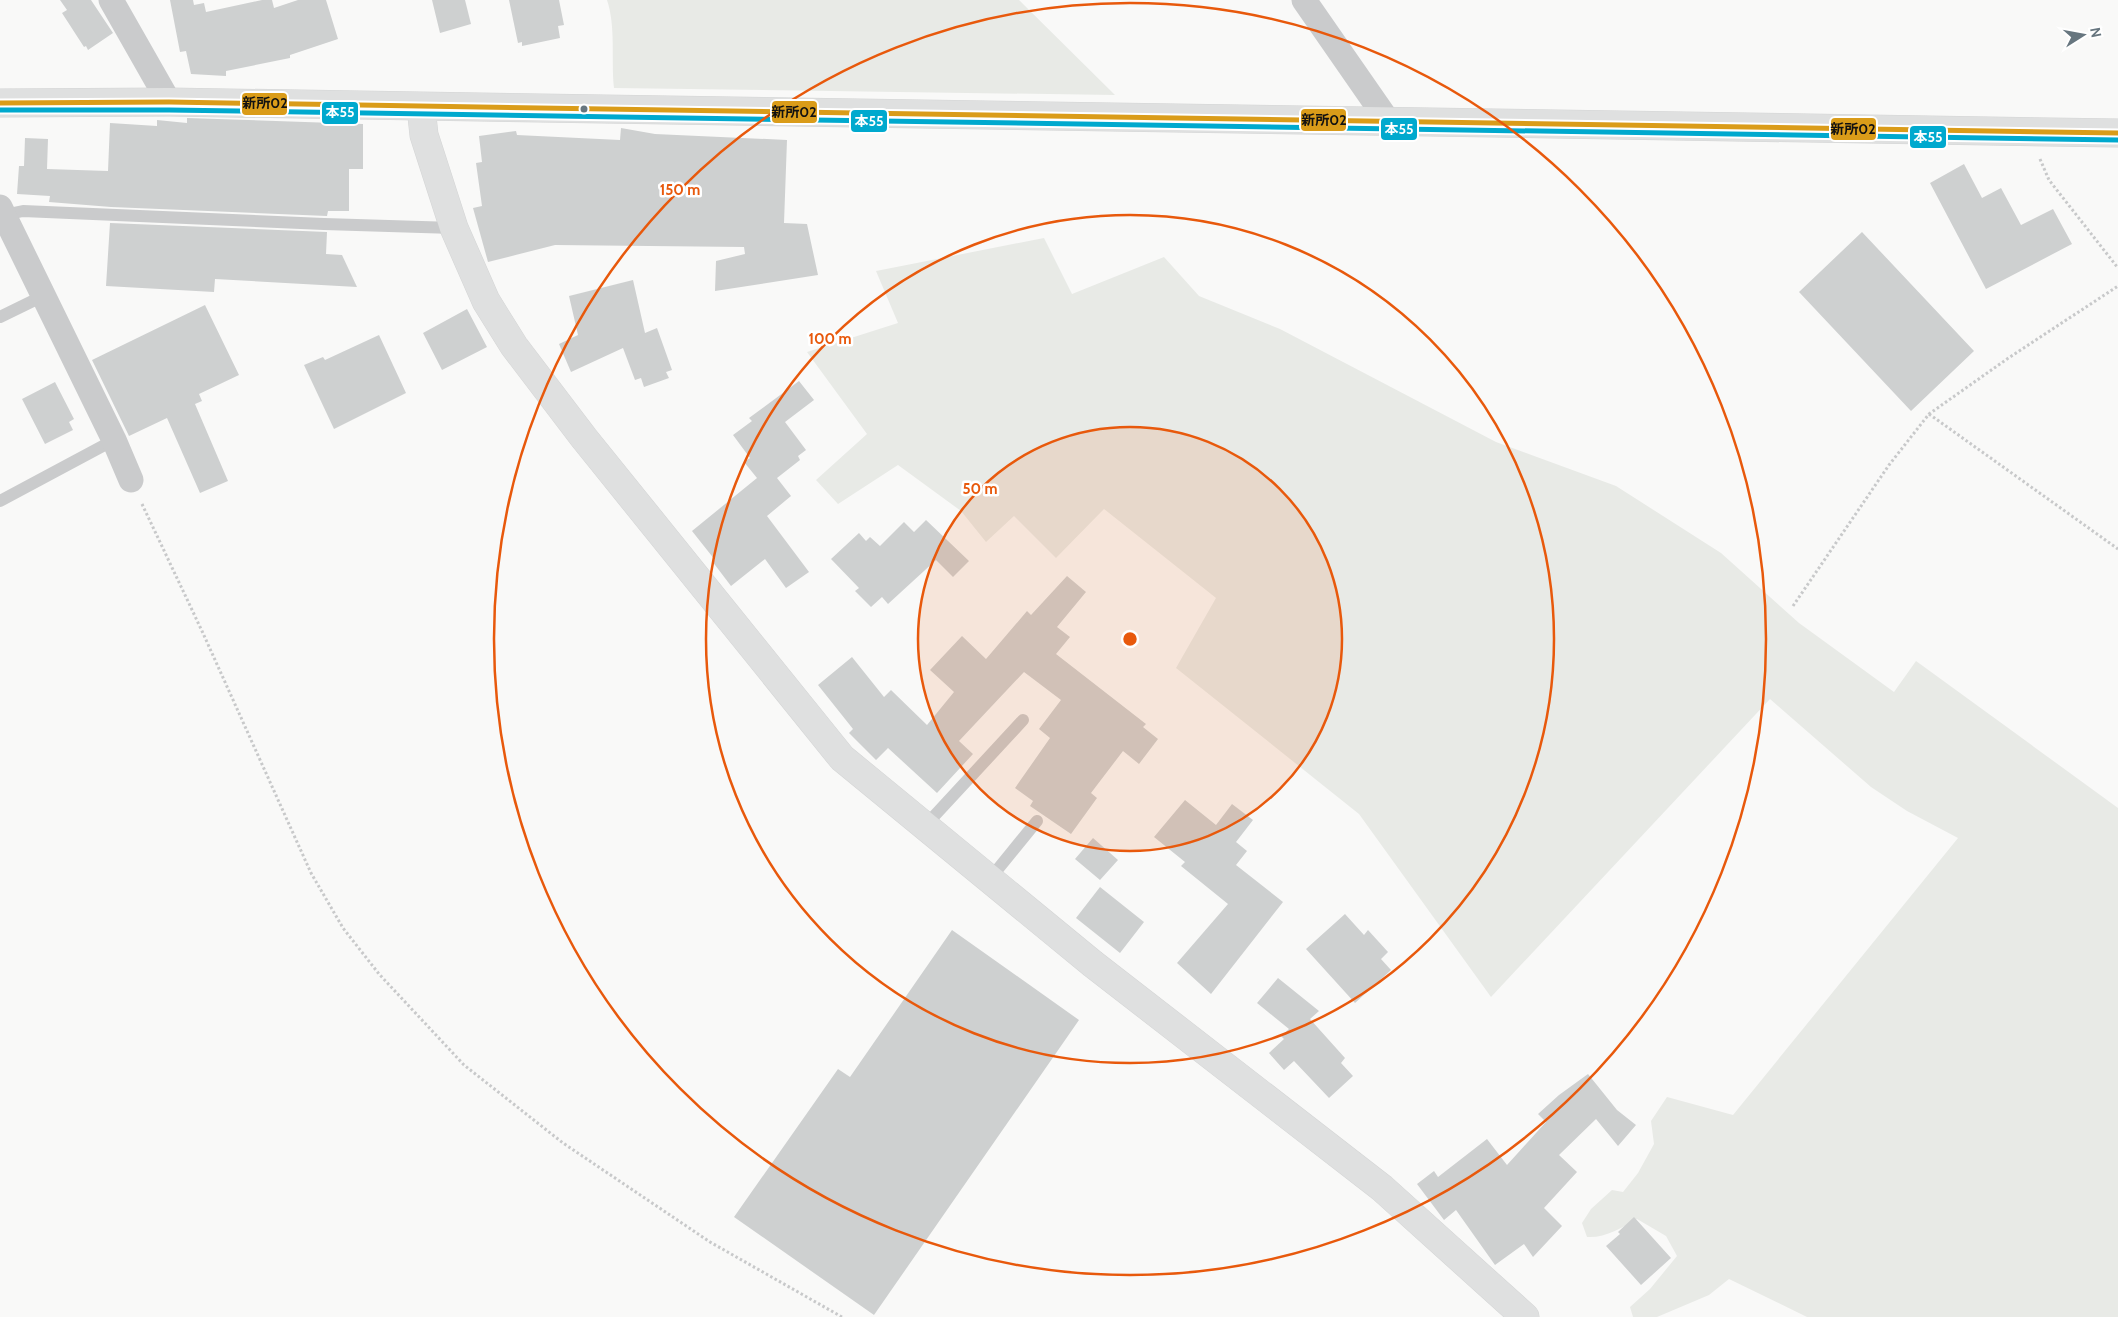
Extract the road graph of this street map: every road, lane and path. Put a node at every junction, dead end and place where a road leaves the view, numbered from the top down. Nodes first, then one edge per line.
1 (111, 0) edge
2 (1304, 0) edge
3 (0, 102) edge
4 (169, 102) junction
5 (422, 107) junction
6 (1388, 121) junction
7 (2033, 132) junction
8 (2118, 133) edge
9 (1, 213) edge
10 (454, 228) junction
11 (2118, 268) edge
12 (2118, 286) edge
13 (43, 296) junction
14 (0, 317) edge
15 (1929, 414) junction
16 (114, 440) junction
17 (131, 480) joint
18 (0, 501) edge
19 (2118, 549) edge
20 (1793, 606) dead end
21 (1023, 720) dead end
22 (1037, 821) dead end
23 (924, 827) junction
24 (989, 880) junction
25 (842, 1317) edge
26 (1525, 1317) edge

1 - 4 street
2 - 6 street
3 - 4 main road
4 - 5 main road
5 - 6 main road
5 - 10 main road
6 - 7 main road
7 - 8 main road
7 - 11 path
9 - 10 lane
9 - 13 street
10 - 23 main road
12 - 15 path
13 - 14 lane
13 - 16 street
15 - 19 path
15 - 20 path
16 - 17 street
16 - 18 lane
17 - 25 path
21 - 23 lane
22 - 24 lane
23 - 24 main road
24 - 26 main road

